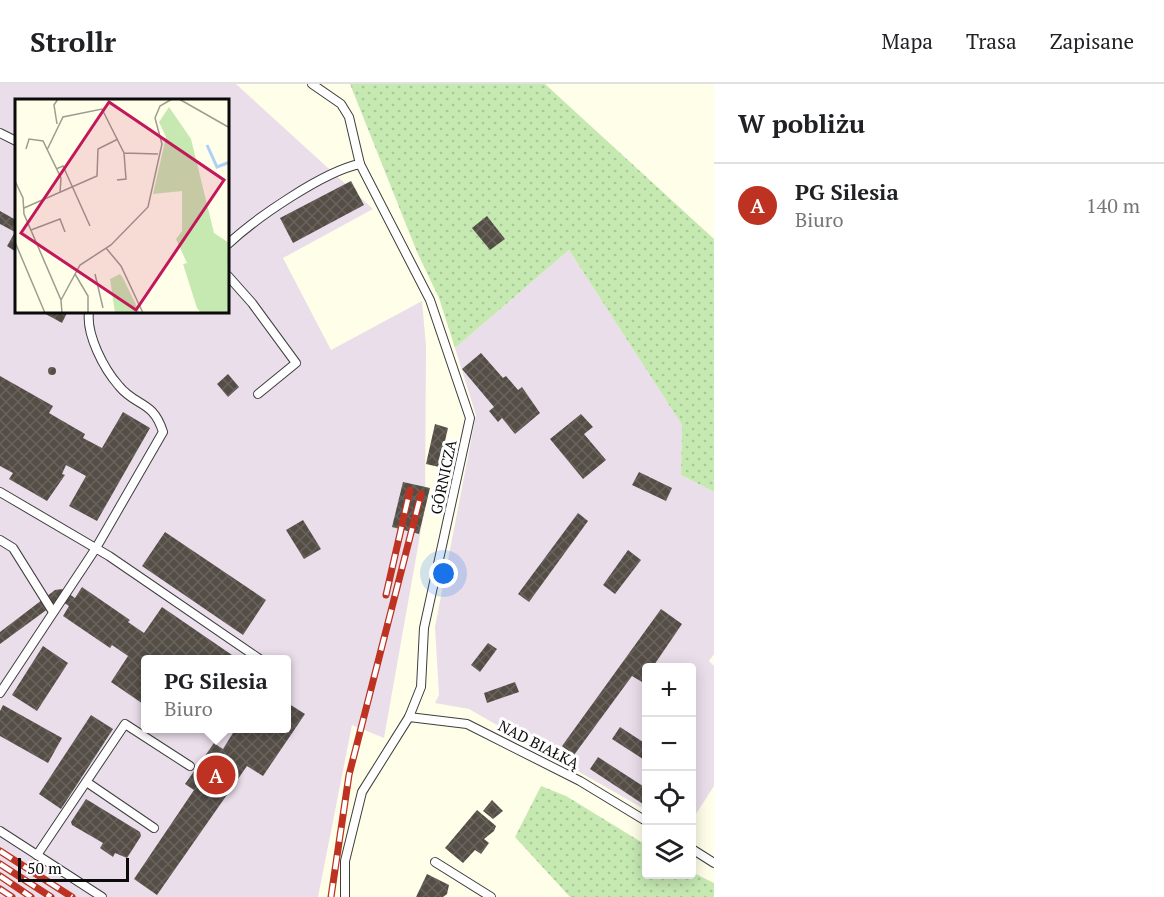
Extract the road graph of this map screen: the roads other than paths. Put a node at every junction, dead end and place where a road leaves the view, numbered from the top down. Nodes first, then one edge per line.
1 (312, 84) edge
2 (0, 133) edge
3 (15, 140) edge
4 (360, 164) junction
5 (230, 242) edge
6 (230, 278) edge
7 (89, 314) edge
8 (258, 394) dead end
9 (0, 492) edge
10 (0, 540) edge
11 (96, 548) junction
12 (53, 612) junction
13 (254, 655) edge
14 (0, 693) edge
15 (409, 717) junction
16 (190, 766) dead end
17 (88, 783) junction
18 (642, 819) edge
19 (154, 828) dead end
20 (0, 831) edge
21 (696, 852) edge
22 (37, 855) junction
23 (435, 862) dead end
24 (714, 863) edge
25 (102, 897) edge
26 (345, 897) edge
27 (490, 897) edge

1 - 4 lane, GÓRNICZA
2 - 3 lane
4 - 5 lane
4 - 15 lane, GÓRNICZA
6 - 8 lane
7 - 11 lane
9 - 11 lane
10 - 12 lane
11 - 12 lane
11 - 13 lane
12 - 14 lane
15 - 18 lane, NAD BIAŁKĄ
15 - 26 lane, GÓRNICZA
16 - 17 lane
17 - 19 lane
17 - 22 lane
20 - 22 lane
21 - 24 lane
22 - 25 lane
23 - 27 lane

